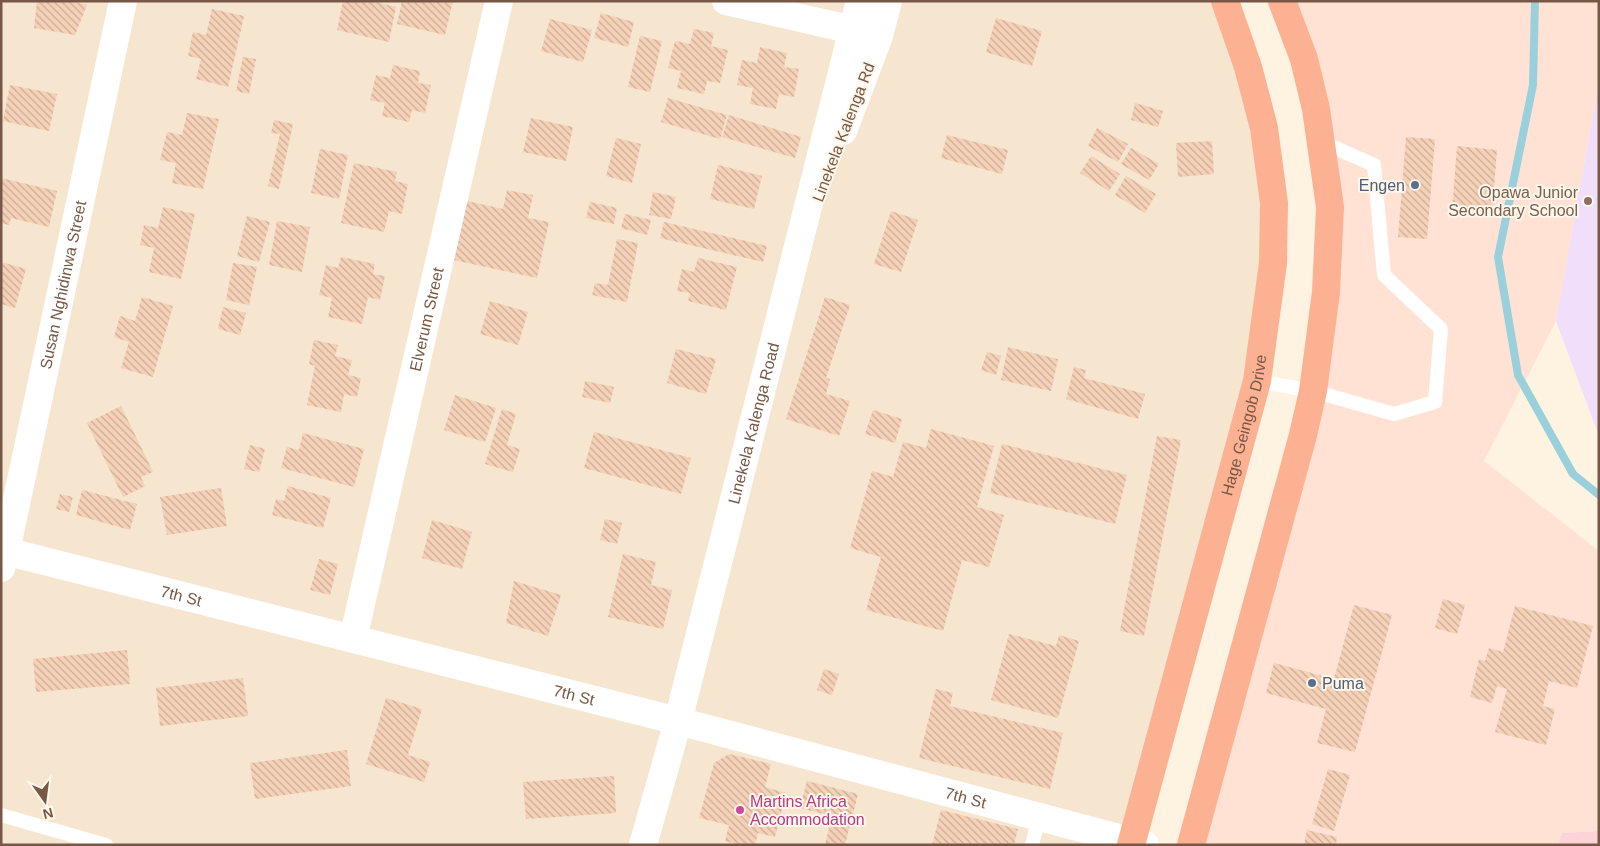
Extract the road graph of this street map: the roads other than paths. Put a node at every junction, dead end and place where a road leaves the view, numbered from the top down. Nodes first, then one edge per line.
1 (123, 1) edge
2 (499, 1) edge
3 (726, 1) edge
4 (860, 1) edge
5 (888, 1) edge
6 (1224, 1) edge
7 (1282, 1) edge
8 (866, 33) junction
9 (1320, 142) junction
10 (1257, 381) junction
11 (1313, 391) junction
12 (3, 556) edge
13 (353, 639) junction
14 (678, 721) junction
15 (1, 815) edge
16 (1039, 817) junction
17 (1136, 844) edge
18 (106, 845) edge
19 (643, 845) edge
20 (1032, 845) edge
21 (1191, 845) edge

1 - 12 street, Susan Nghidinwa Street
2 - 13 street, Elverum Street
3 - 8 street
4 - 8 street, Linekela Kalenga Road
5 - 8 street
6 - 10 highway, Hage Geingob Drive
7 - 9 highway
8 - 14 street, Linekela Kalenga Road
9 - 11 highway
9 - 11 lane
10 - 11 lane
10 - 17 highway, Hage Geingob Drive
11 - 21 highway
12 - 13 street, 7th St
13 - 14 street, 7th St
14 - 16 street, 7th St
14 - 19 street, Linekela Kalenga Road
15 - 18 lane
16 - 17 street, 7th St
16 - 20 lane

